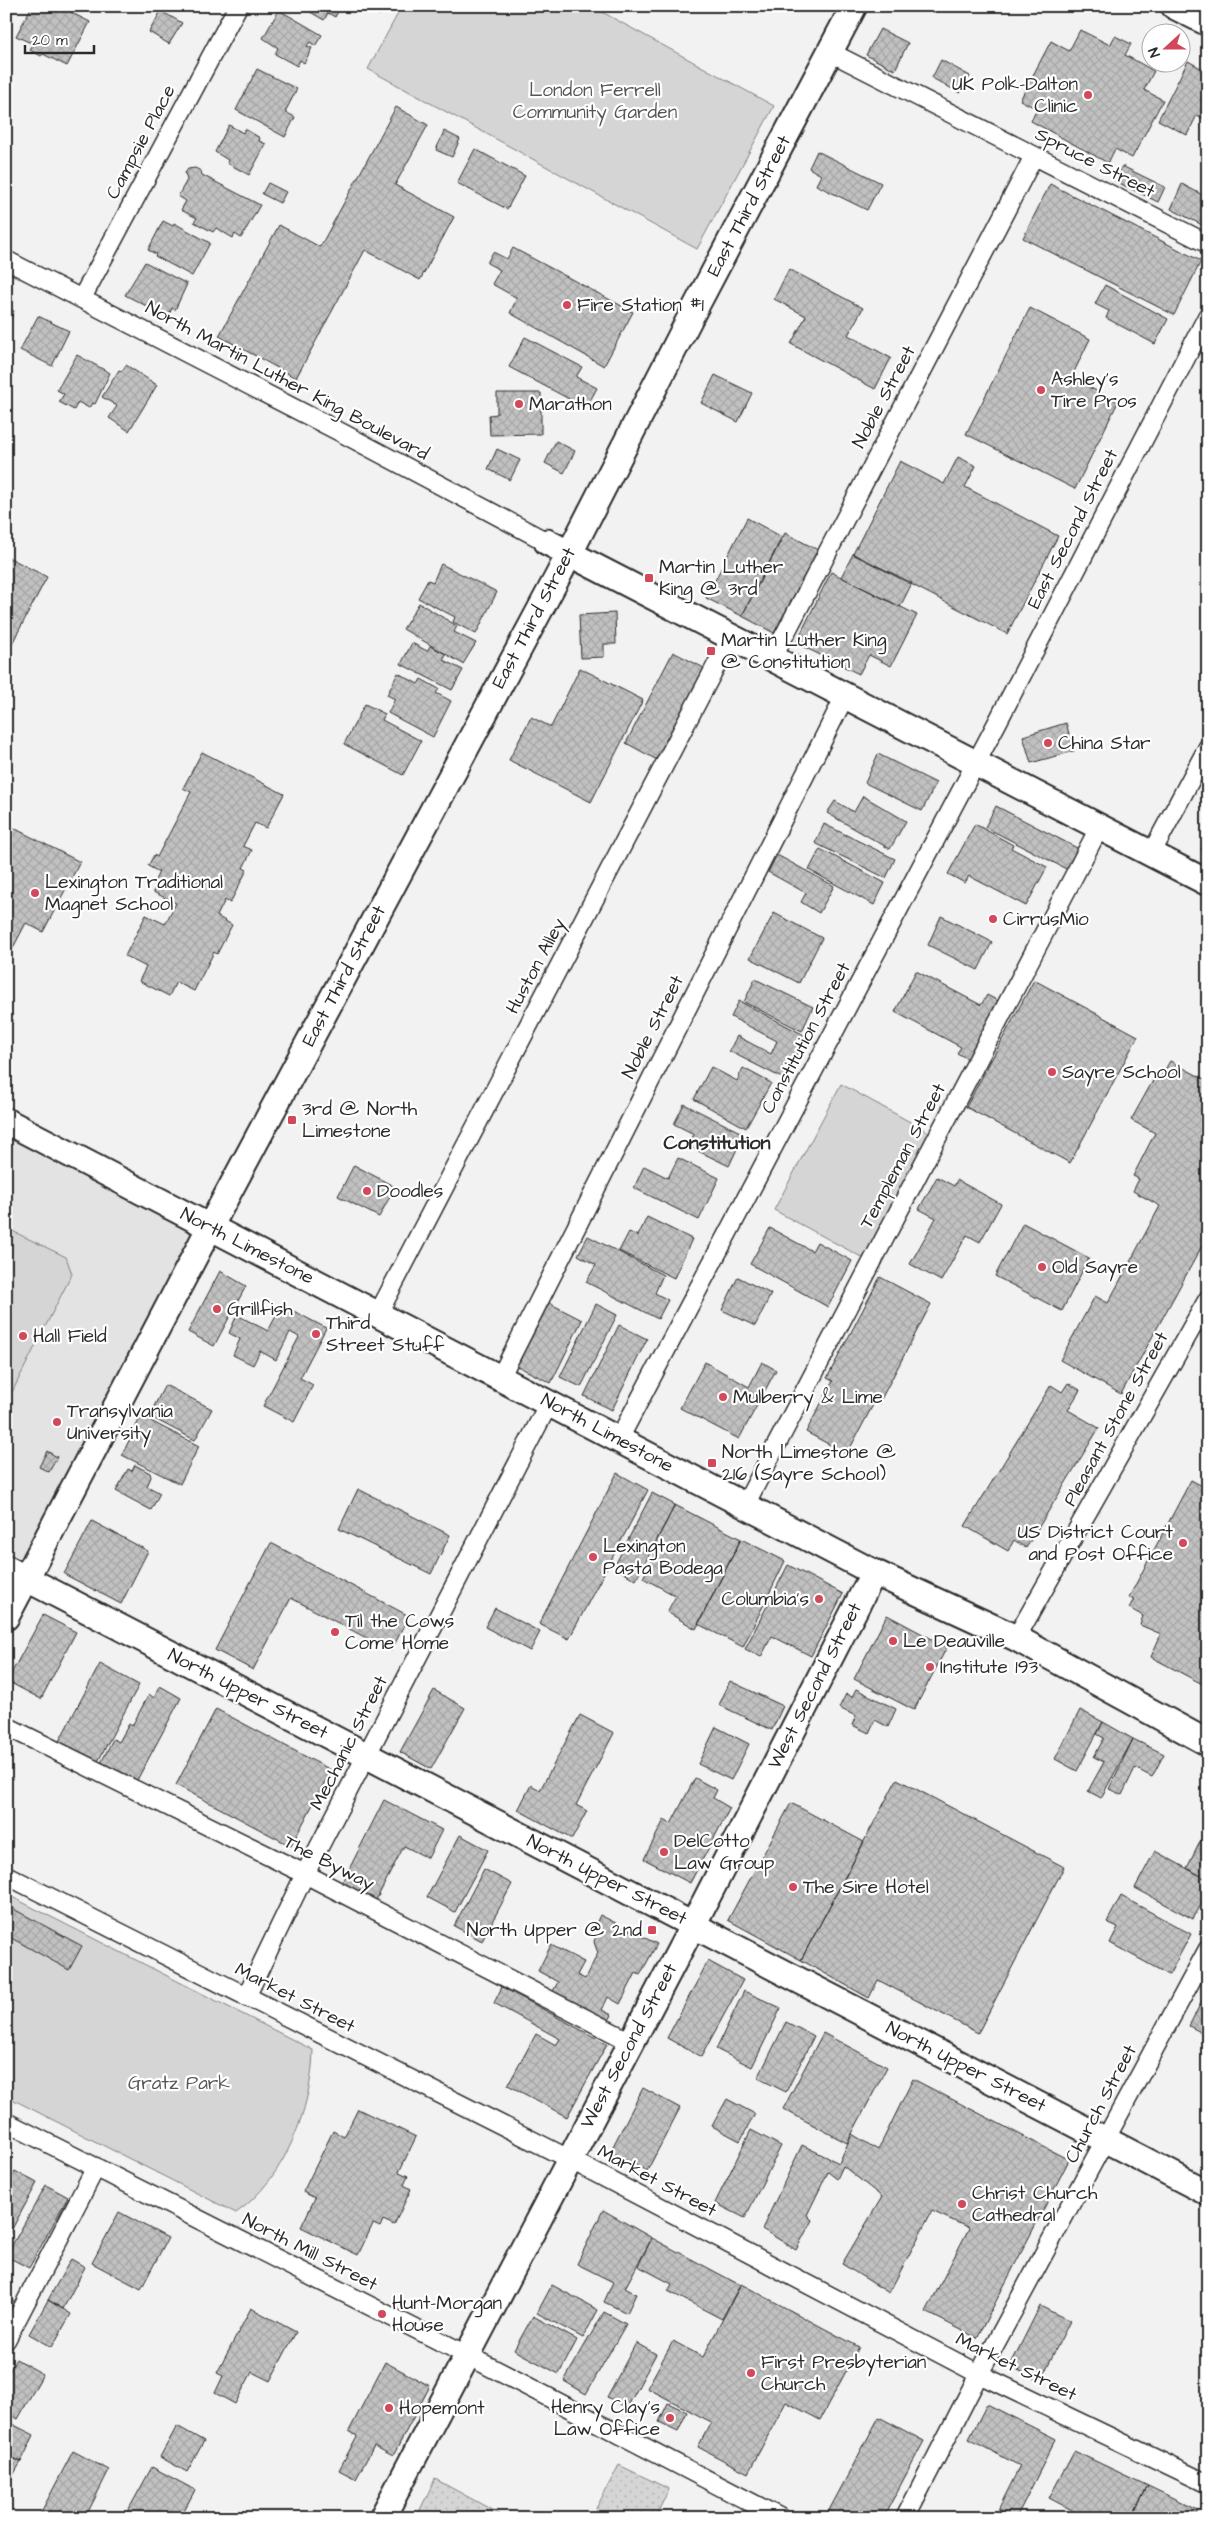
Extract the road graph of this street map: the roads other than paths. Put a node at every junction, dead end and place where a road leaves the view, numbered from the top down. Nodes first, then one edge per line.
1 (238, 6) edge
2 (854, 6) edge
3 (1174, 6) edge
4 (1208, 23) edge
5 (830, 52) junction
6 (1034, 156) junction
7 (1208, 244) edge
8 (6, 260) edge
9 (82, 298) junction
10 (1208, 315) edge
11 (557, 548) junction
12 (731, 637) junction
13 (772, 658) junction
14 (845, 696) junction
15 (1208, 747) edge
16 (975, 763) junction
17 (1099, 828) junction
18 (1152, 854) junction
19 (1208, 883) edge
20 (6, 1121) edge
21 (210, 1227) junction
22 (1208, 1299) edge
23 (378, 1314) junction
24 (500, 1378) junction
25 (549, 1403) junction
26 (619, 1439) junction
27 (745, 1505) junction
28 (874, 1572) junction
29 (16, 1573) edge
30 (6, 1616) edge
31 (1016, 1638) junction
32 (6, 1726) edge
33 (1208, 1743) edge
34 (366, 1755) junction
35 (6, 1874) edge
36 (305, 1874) junction
37 (693, 1925) junction
38 (1208, 1949) edge
39 (246, 1997) junction
40 (632, 2042) junction
41 (6, 2122) edge
42 (1106, 2140) junction
43 (570, 2159) junction
44 (96, 2167) junction
45 (1208, 2193) edge
46 (6, 2340) edge
47 (467, 2354) junction
48 (979, 2374) junction
49 (1208, 2484) edge
50 (382, 2518) edge
51 (781, 2518) edge
52 (905, 2518) edge

1 - 9 street, Campsie Place
2 - 5 main road, East Third Street
3 - 4 main road
5 - 6 street, Spruce Street
5 - 11 main road, East Third Street
6 - 7 street, Spruce Street
6 - 13 street, Noble Street
8 - 9 street, North Martin Luther King Boulevard
9 - 11 street, North Martin Luther King Boulevard
10 - 16 street, East Second Street
11 - 12 main road
11 - 21 main road, East Third Street
12 - 13 main road
12 - 23 street, Huston Alley
13 - 14 main road
14 - 16 main road
14 - 24 street, Noble Street
15 - 18 street
16 - 17 main road
16 - 26 street, Constitution Street
17 - 18 main road
17 - 27 street, Templeman Street
18 - 19 main road
20 - 21 main road, North Limestone
21 - 23 main road, North Limestone
21 - 29 main road, East Third Street
22 - 31 street, Pleasant Stone Street
23 - 24 main road, North Limestone
24 - 25 main road, North Limestone
25 - 26 main road, North Limestone
25 - 34 street, Mechanic Street
26 - 27 main road, North Limestone
27 - 28 main road, North Limestone
28 - 31 main road, North Limestone
28 - 37 main road, West Second Street
29 - 30 main road, East Third Street
29 - 34 main road, North Upper Street
31 - 33 main road, North Limestone
32 - 36 street, The Byway
34 - 36 street, Mechanic Street
34 - 37 main road, North Upper Street
35 - 39 street, Market Street
36 - 39 street, Mechanic Street
36 - 40 street, The Byway
37 - 40 main road, West Second Street
37 - 42 main road, North Upper Street
38 - 42 street, Church Street
39 - 43 street, Market Street
40 - 43 main road, West Second Street
41 - 44 street, North Mill Street
42 - 45 main road, North Upper Street
42 - 48 street, Church Street
43 - 47 main road, West Second Street
43 - 48 street, Market Street
44 - 46 street
44 - 47 street, North Mill Street
47 - 50 main road, West Second Street
47 - 51 street, North Mill Street
48 - 49 street, Market Street
48 - 52 street, Church Street

